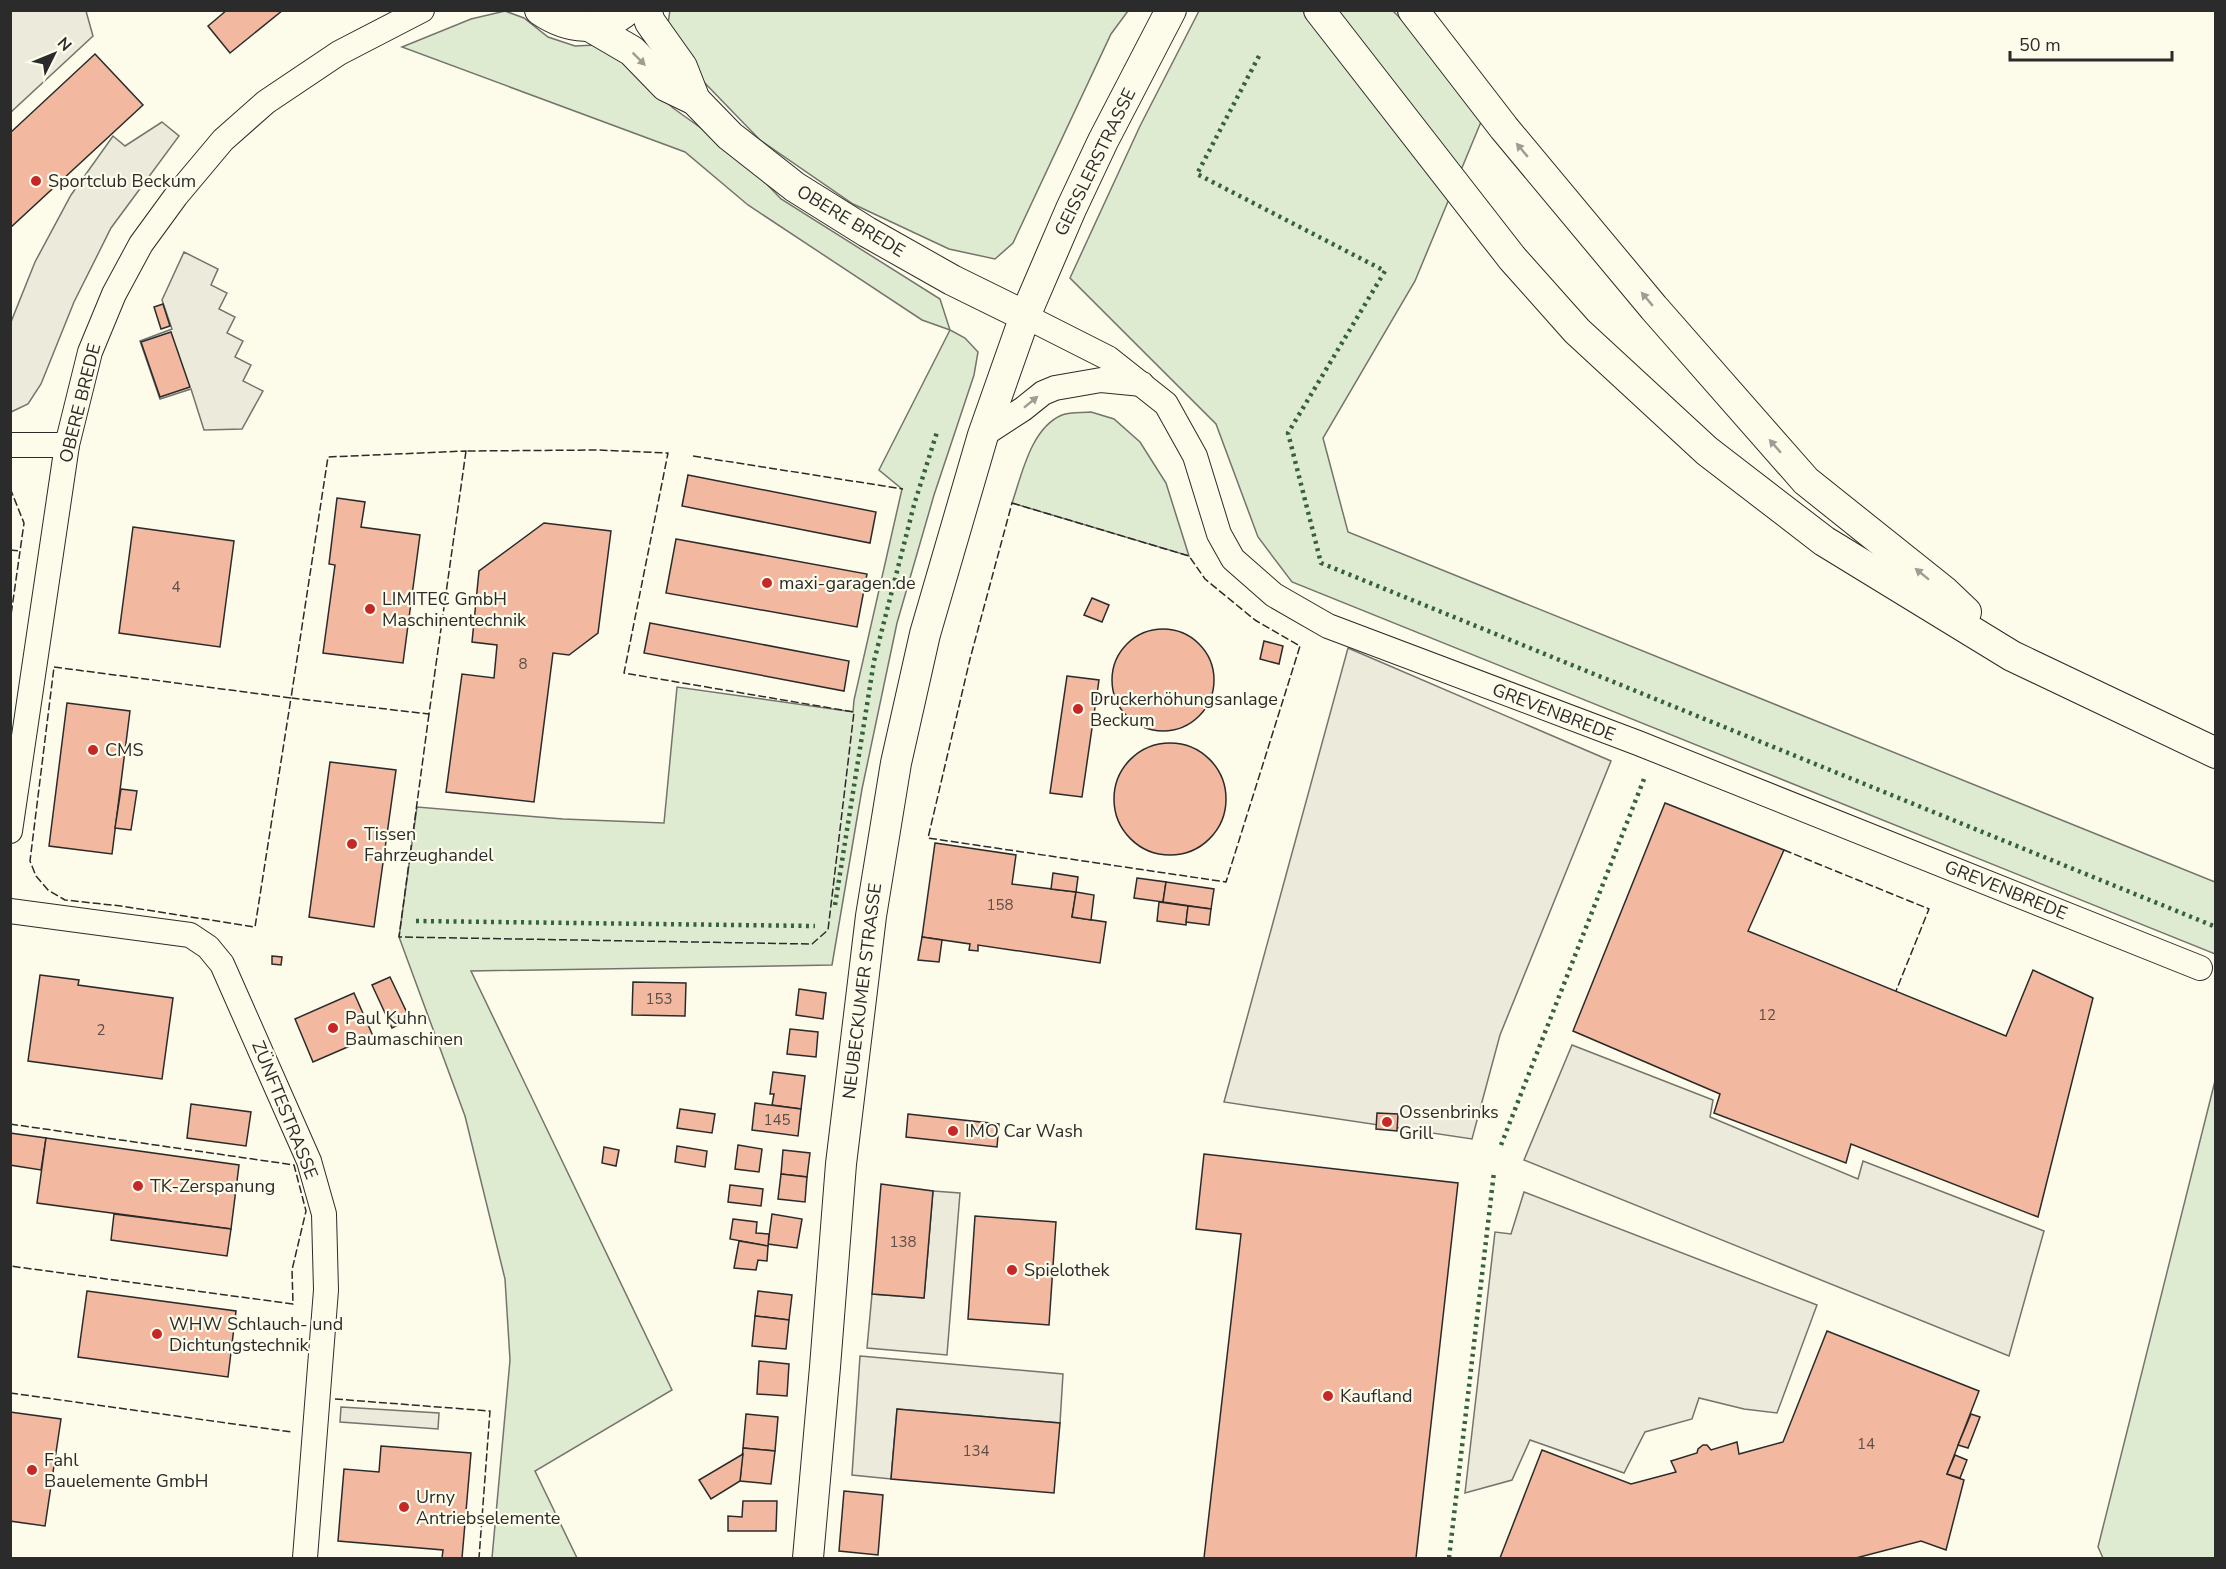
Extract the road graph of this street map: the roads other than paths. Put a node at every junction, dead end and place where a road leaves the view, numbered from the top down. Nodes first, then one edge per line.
1 (422, 10) edge
2 (540, 10) edge
3 (627, 10) edge
4 (646, 10) edge
5 (1171, 10) edge
6 (1319, 10) edge
7 (1413, 10) edge
8 (591, 27) junction
9 (695, 100) junction
10 (1025, 316) junction
11 (1142, 384) junction
12 (983, 435) junction
13 (10, 445) edge
14 (67, 445) junction
15 (2012, 656) junction
16 (2216, 753) edge
17 (10, 831) edge
18 (10, 911) edge
19 (2200, 968) dead end
20 (305, 1558) edge
21 (808, 1558) edge

1 - 14 street, OBERE BREDE
2 - 8 main road
3 - 8 main road
4 - 9 main road, OBERE BREDE
5 - 10 main road, GEISSLERSTRASSE
6 - 15 main road
15 -> 7 main road
8 -> 9 main road, OBERE BREDE
9 - 10 main road, OBERE BREDE
10 - 11 street, GREVENBREDE
10 - 12 main road, NEUBECKUMER STRASSE
12 -> 11 street
11 - 19 street, GREVENBREDE
12 - 21 main road, NEUBECKUMER STRASSE
13 - 14 street
14 - 17 street, OBERE BREDE
15 - 16 main road
18 - 20 street, ZÜNFTESTRASSE

